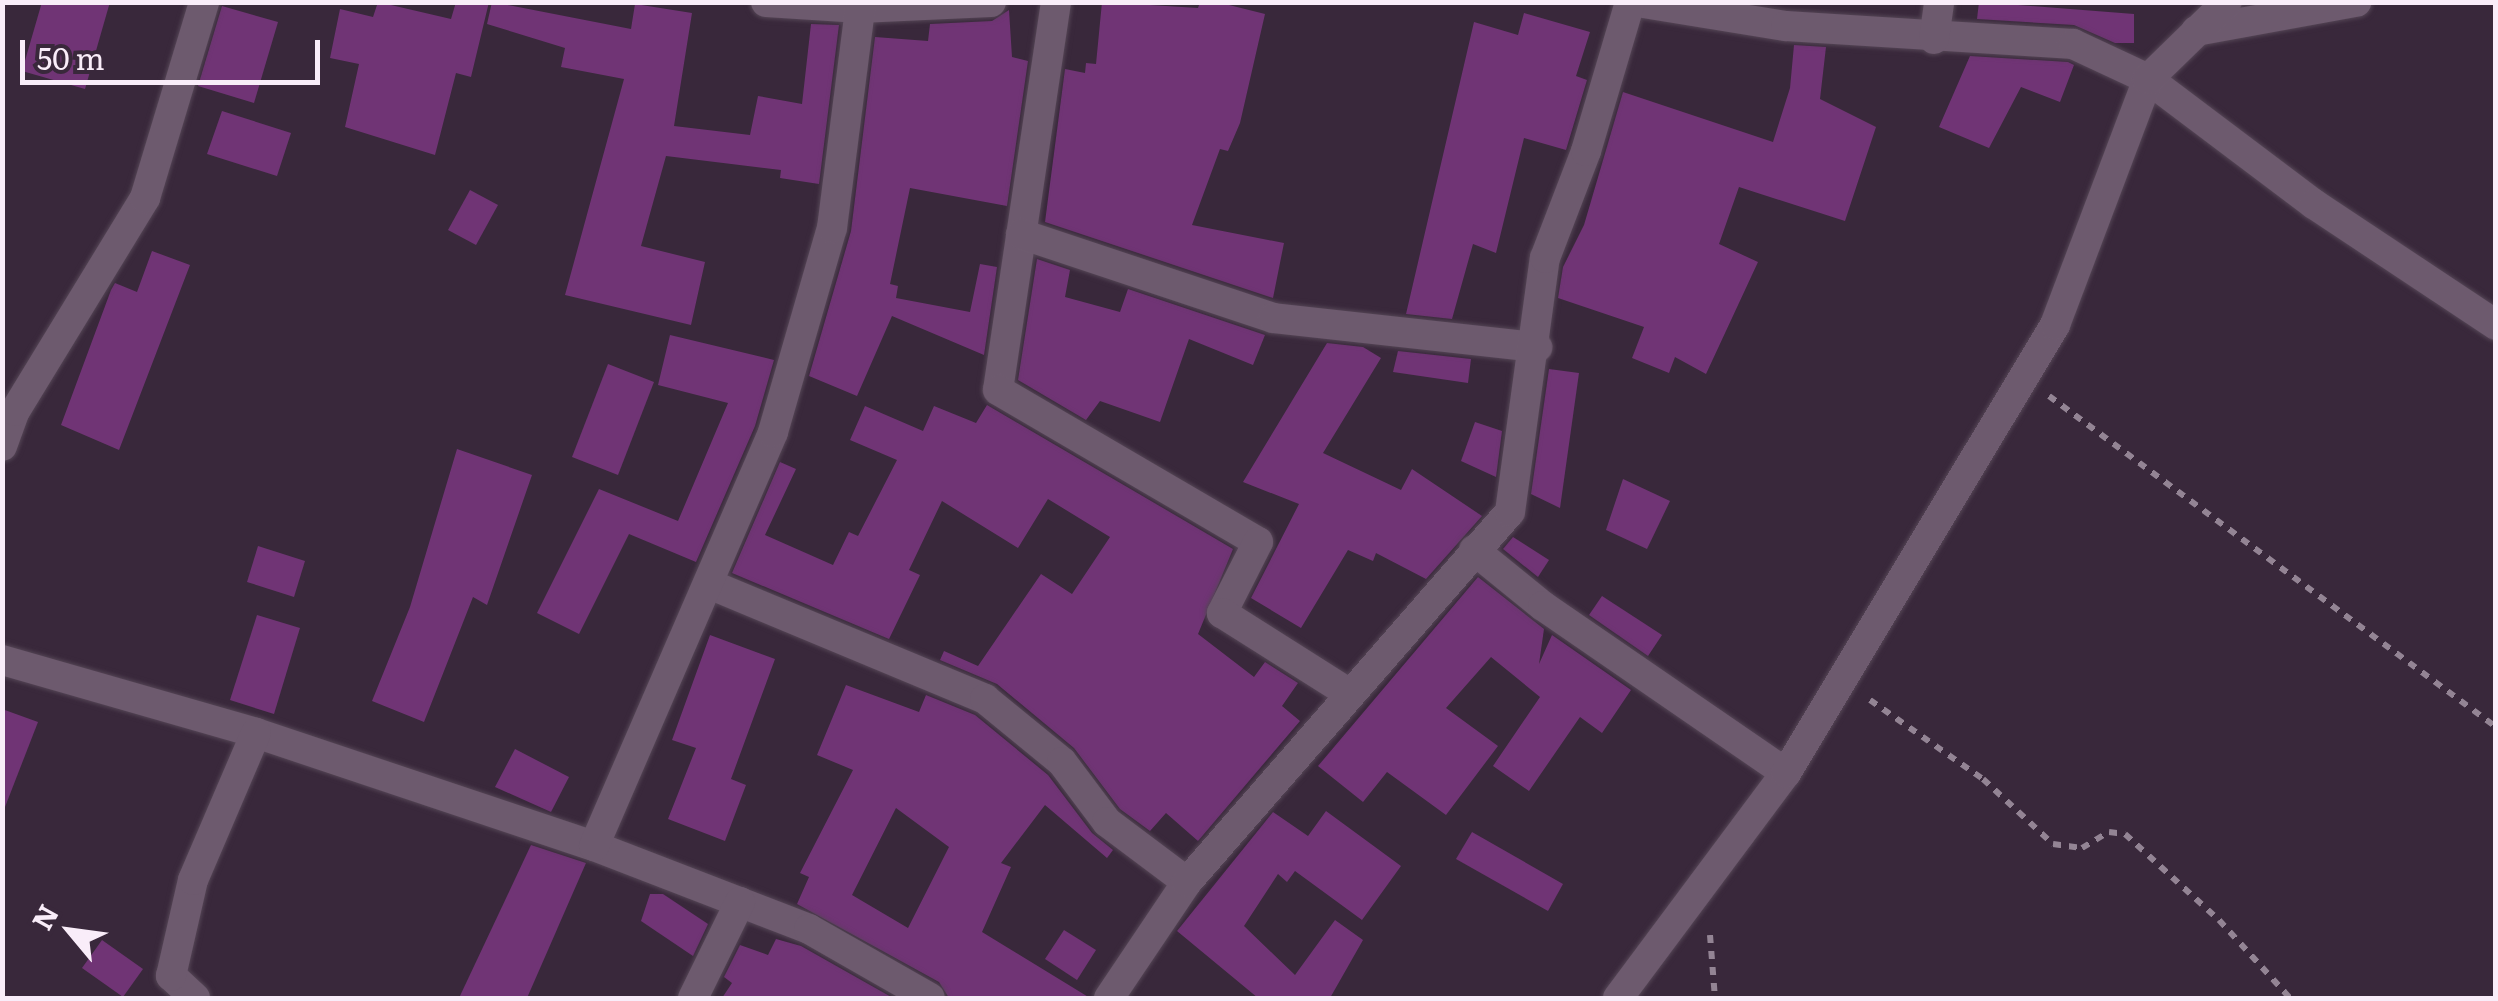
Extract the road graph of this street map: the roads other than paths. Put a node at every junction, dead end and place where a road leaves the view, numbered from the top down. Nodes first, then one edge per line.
1 (204, 2) edge
2 (766, 2) edge
3 (991, 2) edge
4 (1056, 2) edge
5 (1630, 2) edge
6 (1637, 2) edge
7 (1939, 2) edge
8 (2227, 2) edge
9 (2356, 2) edge
10 (860, 8) junction
11 (2196, 32) junction
12 (1934, 38) junction
13 (2148, 79) junction
14 (1021, 234) junction
15 (2496, 325) edge
16 (1536, 347) junction
17 (2, 446) edge
18 (1474, 550) junction
19 (709, 584) junction
20 (2, 660) edge
21 (1347, 692) junction
22 (256, 733) junction
23 (1786, 772) junction
24 (594, 846) junction
25 (1188, 882) junction
26 (740, 902) junction
27 (195, 998) edge
28 (693, 998) edge
29 (930, 998) edge
30 (1109, 998) edge
31 (1618, 998) edge

1 - 17 street
2 - 10 street
3 - 10 street
4 - 14 street
5 - 16 street
6 - 12 street
7 - 12 street
8 - 11 street
9 - 11 street
10 - 19 street
11 - 13 street
12 - 13 street
13 - 15 street
13 - 23 street
14 - 16 street
14 - 21 street
16 - 18 street
18 - 21 street
18 - 23 street
19 - 24 street
19 - 25 street
20 - 22 street
21 - 25 street
22 - 24 street
22 - 27 street
23 - 31 street
24 - 26 street
25 - 30 street
26 - 28 street
26 - 29 street

